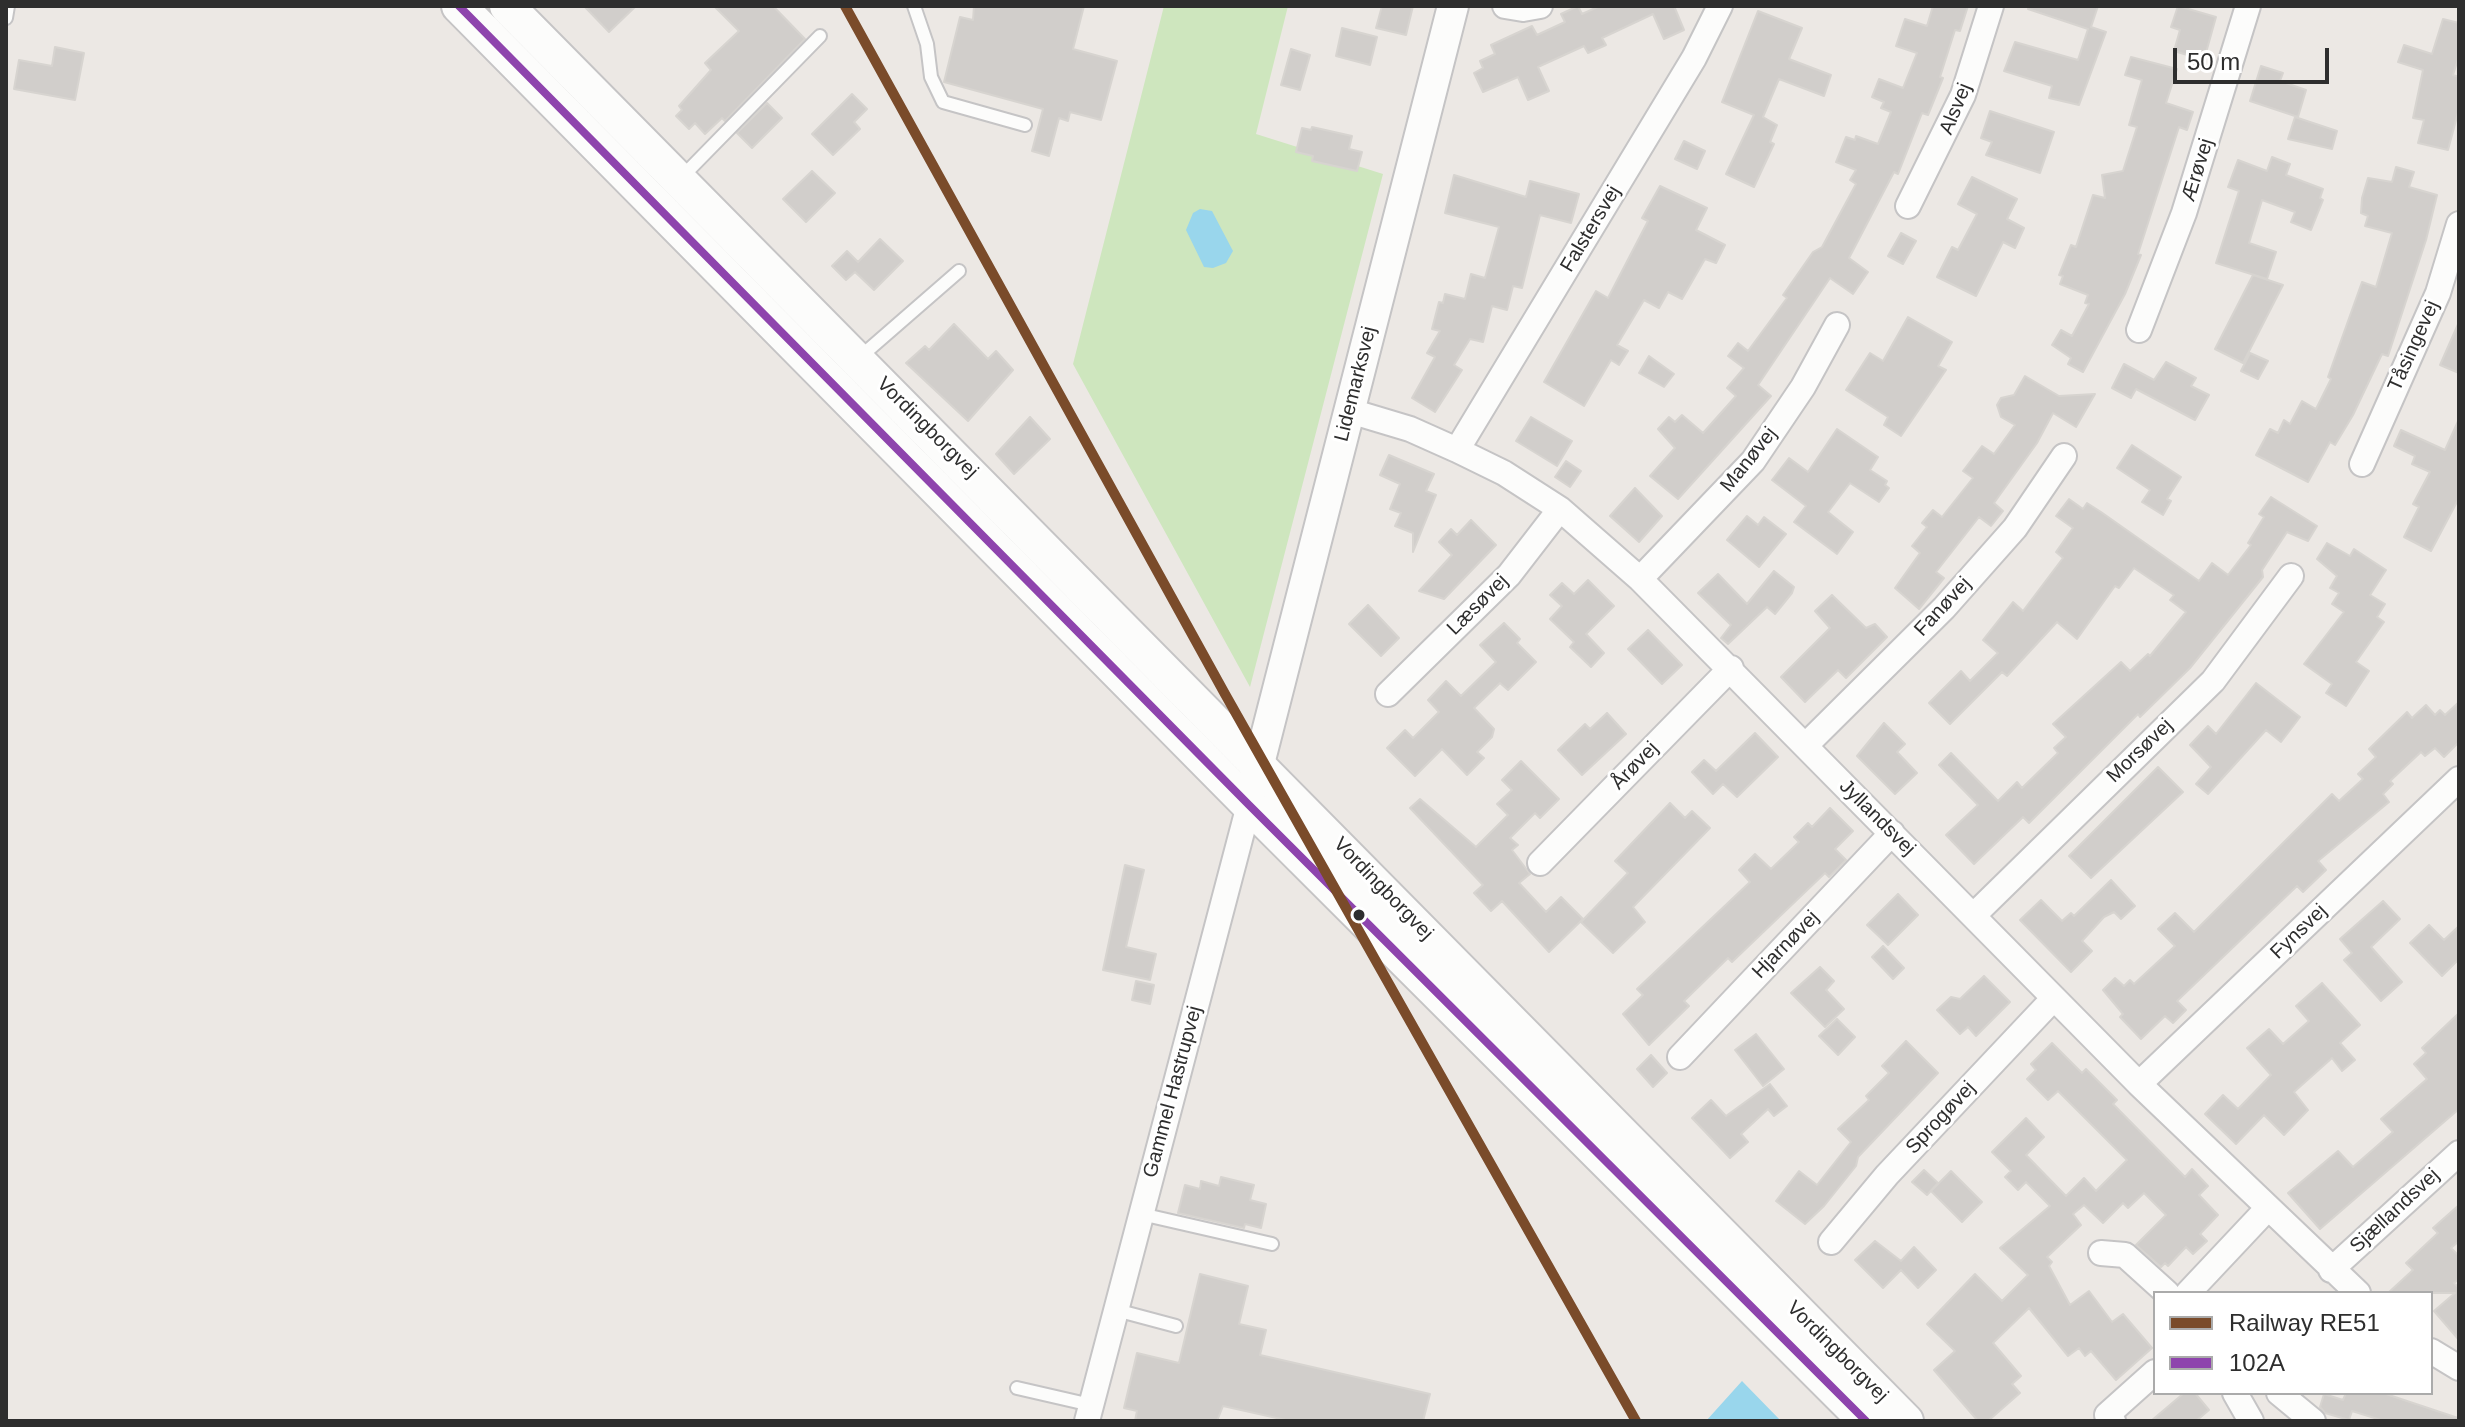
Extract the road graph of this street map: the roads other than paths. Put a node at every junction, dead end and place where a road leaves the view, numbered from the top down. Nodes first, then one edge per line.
1 (8, 6) edge
2 (459, 6) edge
3 (507, 6) edge
4 (914, 6) edge
5 (1453, 6) edge
6 (1505, 6) edge
7 (1540, 6) edge
8 (1720, 6) edge
9 (1991, 6) edge
10 (2248, 6) edge
11 (6, 18) edge
12 (820, 36) dead end
13 (1025, 125) dead end
14 (667, 192) junction
15 (1908, 206) dead end
16 (2459, 224) edge
17 (959, 271) dead end
18 (1837, 325) dead end
19 (2139, 330) dead end
20 (858, 359) junction
21 (1350, 411) junction
22 (1457, 450) junction
23 (2064, 456) dead end
24 (2362, 464) dead end
25 (1560, 509) junction
26 (2291, 576) dead end
27 (1640, 579) junction
28 (1731, 668) junction
29 (1388, 694) dead end
30 (1806, 745) junction
31 (1259, 762) junction
32 (2459, 779) edge
33 (1249, 805) junction
34 (1892, 833) junction
35 (1540, 863) dead end
36 (1975, 914) junction
37 (2054, 998) junction
38 (1680, 1057) dead end
39 (2139, 1084) junction
40 (2459, 1153) edge
41 (2267, 1209) junction
42 (1141, 1214) junction
43 (1831, 1242) dead end
44 (1272, 1244) dead end
45 (2101, 1253) dead end
46 (2331, 1270) junction
47 (2165, 1291) edge
48 (2190, 1291) edge
49 (2356, 1291) edge
50 (1116, 1310) junction
51 (1176, 1326) dead end
52 (2433, 1352) edge
53 (2459, 1368) edge
54 (2153, 1374) edge
55 (1017, 1388) dead end
56 (2236, 1395) edge
57 (2281, 1395) edge
58 (1089, 1413) edge
59 (1866, 1421) edge
60 (1906, 1421) edge
61 (2113, 1421) edge
62 (2251, 1421) edge
63 (2313, 1421) edge

1 - 11 lane
2 - 14 main road, Vordingborgvej
3 - 14 main road, Vordingborgvej
4 - 13 lane
5 - 21 street, Lidemarksvej
6 - 7 street
8 - 22 street, Falstersvej
9 - 15 street, Alsvej
10 - 19 street, Ærøvej
12 - 14 lane
14 - 20 main road, Vordingborgvej
14 - 33 main road, Vordingborgvej
16 - 24 street, Tåsingevej
17 - 20 lane
18 - 27 street, Manøvej
20 - 31 main road, Vordingborgvej
21 - 22 street, Jyllandsvej
21 - 31 street, Lidemarksvej
22 - 25 street, Jyllandsvej
23 - 30 street, Fanøvej
25 - 27 street, Jyllandsvej
25 - 29 street, Læsøvej
26 - 36 street, Morsøvej
27 - 28 street, Jyllandsvej
28 - 30 street, Jyllandsvej
28 - 35 street, Årøvej
30 - 34 street, Jyllandsvej
31 - 33 street, Gammel Hastrupvej
31 - 60 main road, Vordingborgvej
32 - 39 street, Fynsvej
33 - 42 street, Gammel Hastrupvej
33 - 59 main road, Vordingborgvej
34 - 36 street, Jyllandsvej
34 - 38 street, Hjarnøvej
36 - 37 street, Jyllandsvej
37 - 39 street, Jyllandsvej
37 - 43 street, Sprogøvej
39 - 41 street, Jyllandsvej
40 - 46 street, Sjællandsvej
41 - 46 street, Jyllandsvej
41 - 48 street
42 - 44 lane
42 - 50 street, Gammel Hastrupvej
45 - 47 street
46 - 49 street, Jyllandsvej
50 - 51 lane
50 - 58 street, Gammel Hastrupvej
52 - 53 street
54 - 61 street
55 - 58 lane
56 - 62 street
57 - 63 street

